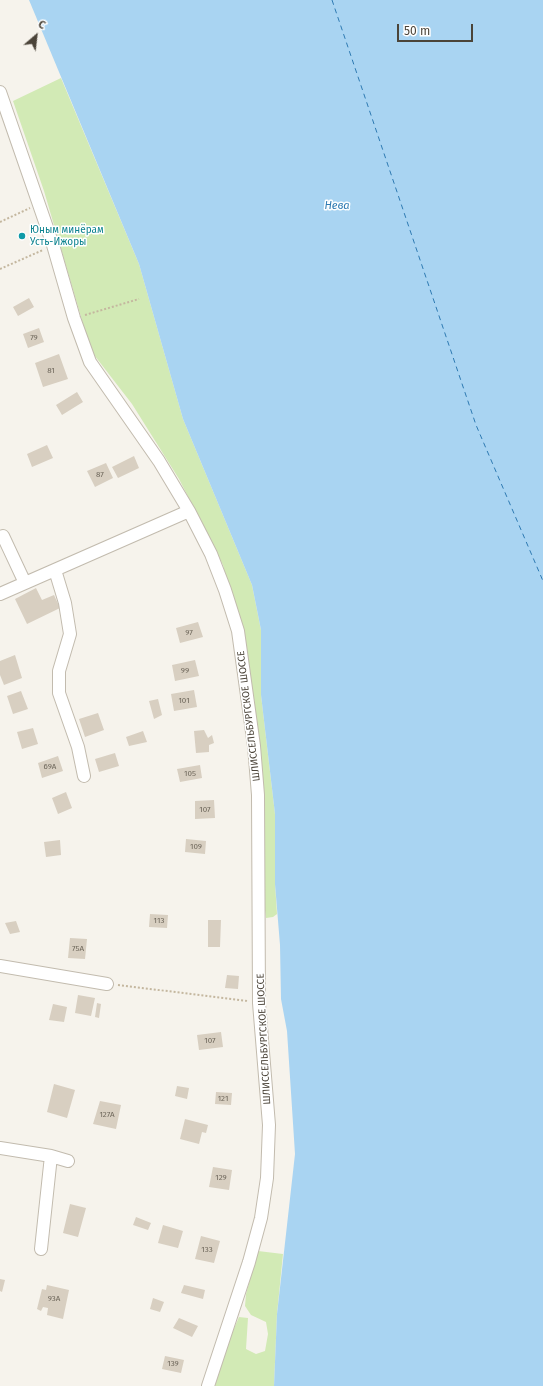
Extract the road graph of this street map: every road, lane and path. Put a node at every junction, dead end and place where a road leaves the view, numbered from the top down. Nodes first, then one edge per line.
1 (0, 92) edge
2 (38, 204) junction
3 (0, 222) edge
4 (53, 246) junction
5 (0, 269) edge
6 (139, 299) dead end
7 (74, 318) junction
8 (189, 511) junction
9 (3, 536) dead end
10 (55, 570) junction
11 (25, 583) junction
12 (0, 594) edge
13 (84, 776) dead end
14 (0, 966) edge
15 (106, 984) joint
16 (259, 1003) junction
17 (0, 1148) edge
18 (51, 1156) junction
19 (68, 1161) dead end
20 (41, 1249) dead end
21 (208, 1386) edge

1 - 2 street, ШЛИССЕЛЬБУРГСКОЕ ШОССЕ
2 - 3 path
2 - 4 street, ШЛИССЕЛЬБУРГСКОЕ ШОССЕ
4 - 5 path
4 - 7 street, ШЛИССЕЛЬБУРГСКОЕ ШОССЕ
6 - 7 path
7 - 8 street, ШЛИССЕЛЬБУРГСКОЕ ШОССЕ
8 - 10 street
8 - 16 street, ШЛИССЕЛЬБУРГСКОЕ ШОССЕ
9 - 11 street
10 - 11 street
10 - 13 street
11 - 12 street
14 - 15 street
15 - 16 path
16 - 21 street, ШЛИССЕЛЬБУРГСКОЕ ШОССЕ
17 - 18 street
18 - 19 street
18 - 20 street

